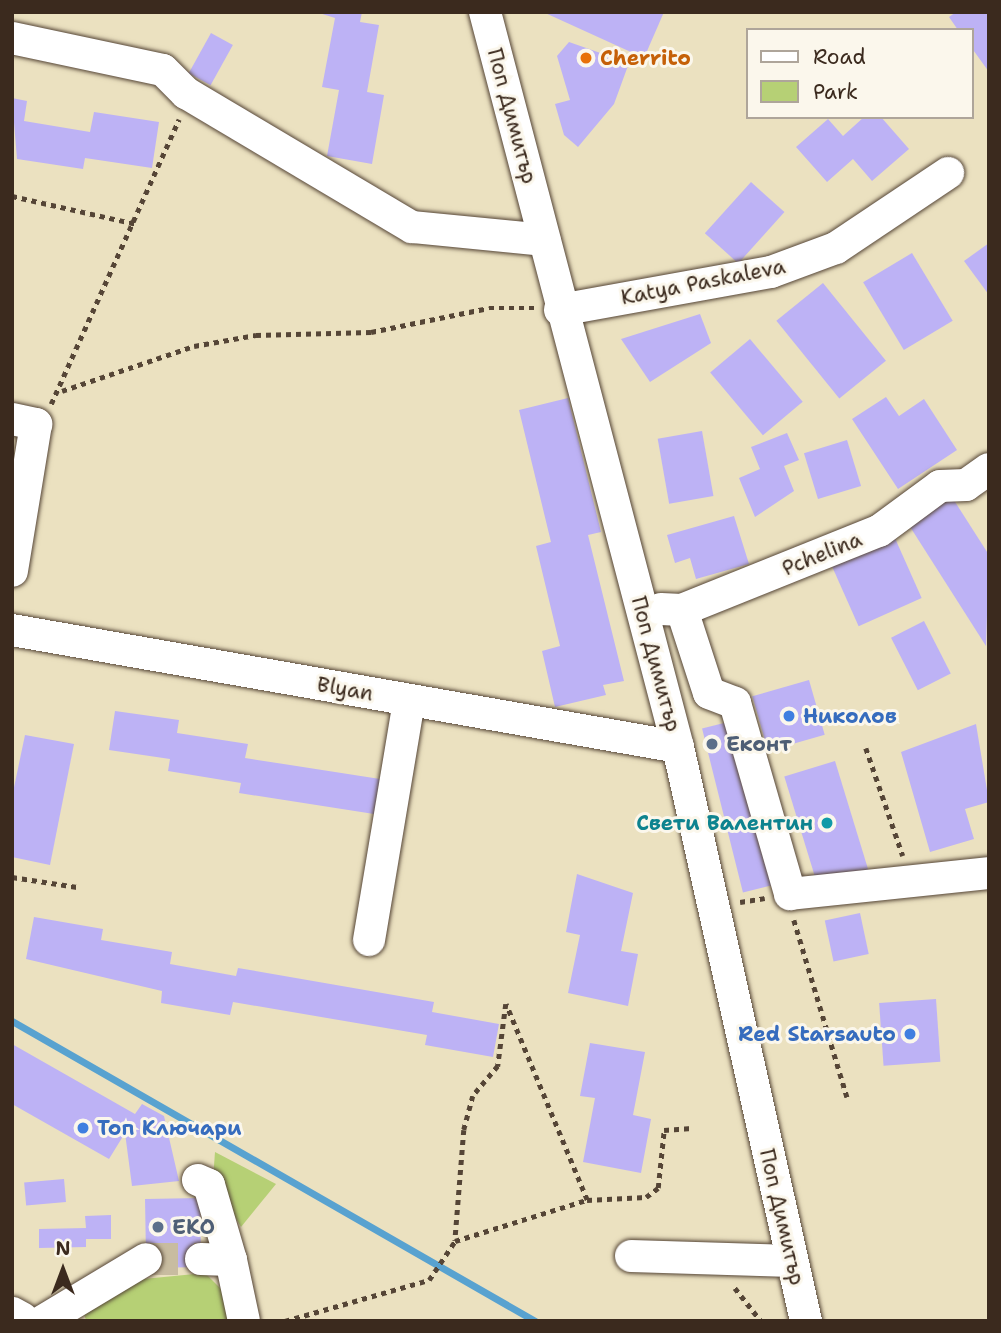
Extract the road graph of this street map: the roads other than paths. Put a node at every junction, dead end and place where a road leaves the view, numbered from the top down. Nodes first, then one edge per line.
1 (485, 12) edge
2 (12, 38) edge
3 (948, 173) dead end
4 (544, 240) junction
5 (560, 310) junction
6 (24, 422) edge
7 (989, 469) edge
8 (12, 571) edge
9 (642, 608) junction
10 (682, 610) junction
11 (12, 630) edge
12 (410, 700) junction
13 (678, 747) junction
14 (989, 873) edge
15 (369, 940) dead end
16 (198, 1180) dead end
17 (631, 1256) dead end
18 (146, 1259) tunnel mouth
19 (792, 1261) junction
20 (12, 1316) edge
21 (21, 1321) edge
22 (43, 1321) edge
23 (244, 1321) edge
24 (806, 1321) edge

1 - 4 street, Поп Димитър
2 - 4 street
3 - 5 street, Katya Paskaleva
4 - 5 street, Поп Димитър
5 - 9 street, Поп Димитър
6 - 8 street
7 - 10 street, Pchelina
9 - 10 street, Pchelina
9 - 13 street, Поп Димитър
10 - 14 street
11 - 12 street, Blyan
12 - 13 street, Blyan
12 - 15 street
13 - 19 street, Поп Димитър
16 - 23 street
17 - 19 street
18 - 22 street
19 - 24 street, Поп Димитър
20 - 21 main road

